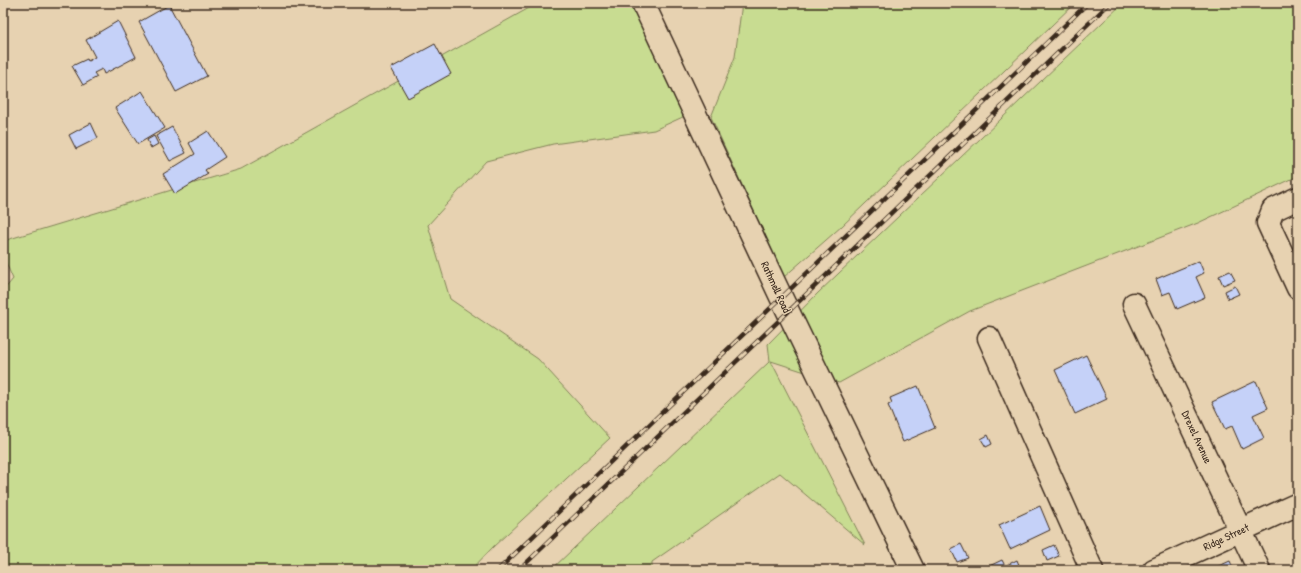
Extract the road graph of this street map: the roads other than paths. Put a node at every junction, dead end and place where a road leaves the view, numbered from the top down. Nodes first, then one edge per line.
1 (643, 3) edge
2 (1298, 198) edge
3 (1298, 288) edge
4 (1134, 304) dead end
5 (989, 338) dead end
6 (1298, 504) edge
7 (1240, 530) junction
8 (913, 570) edge
9 (1092, 570) edge
10 (1154, 570) edge
11 (1259, 570) edge

1 - 8 street, Rathmell Road
2 - 3 street
4 - 7 street, Drexel Avenue
5 - 9 street
6 - 7 street, Ridge Street
7 - 10 street, Ridge Street
7 - 11 street, Drexel Avenue

